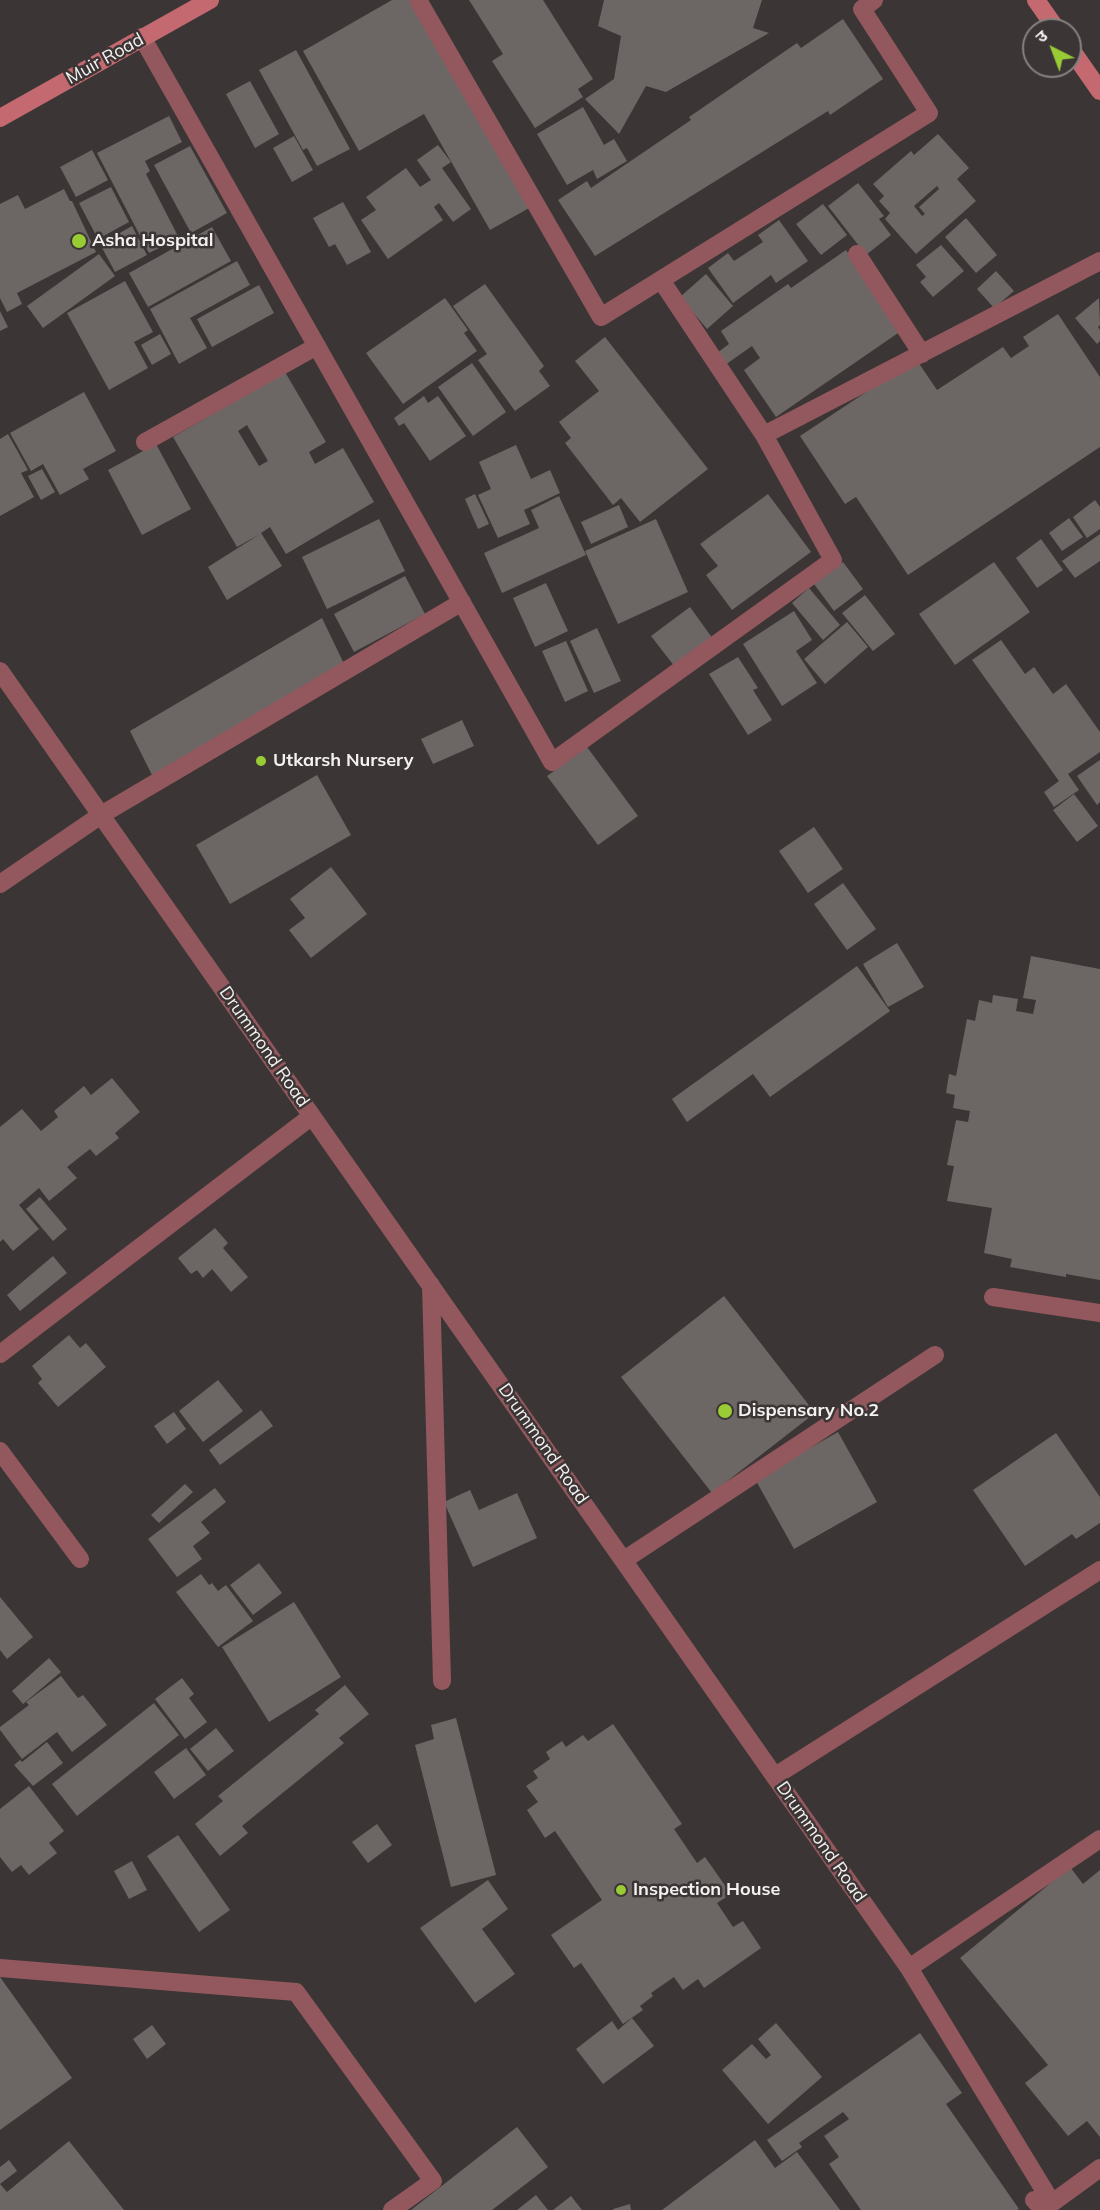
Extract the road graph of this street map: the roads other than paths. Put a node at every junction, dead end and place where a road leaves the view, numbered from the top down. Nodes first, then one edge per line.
1 (210, 0) edge
2 (417, 0) edge
3 (874, 0) edge
4 (1036, 0) edge
5 (1049, 18) edge
6 (142, 37) junction
7 (1082, 65) edge
8 (1100, 91) edge
9 (0, 118) edge
10 (857, 254) dead end
11 (1100, 261) edge
12 (661, 280) junction
13 (317, 346) junction
14 (922, 354) junction
15 (764, 435) junction
16 (145, 442) dead end
17 (462, 602) junction
18 (0, 671) edge
19 (101, 815) junction
20 (0, 884) edge
21 (312, 1116) junction
22 (431, 1285) junction
23 (993, 1296) dead end
24 (1100, 1313) edge
25 (0, 1354) edge
26 (935, 1355) dead end
27 (0, 1451) edge
28 (80, 1559) dead end
29 (624, 1560) junction
30 (1100, 1570) edge
31 (442, 1681) dead end
32 (774, 1776) junction
33 (1100, 1839) edge
34 (0, 1968) edge
35 (909, 1968) junction
36 (1100, 2168) edge
37 (1038, 2206) edge
38 (392, 2210) edge

1 - 6 main road, Muir Road
2 - 12 street
3 - 12 street
4 - 5 main road
6 - 9 main road, Muir Road
6 - 13 street
7 - 8 main road
10 - 14 street
11 - 14 street
12 - 15 street
13 - 16 street
13 - 17 street
14 - 15 street
15 - 17 street
17 - 19 street
18 - 19 street, Drummond Road
19 - 20 street
19 - 21 street, Drummond Road
21 - 22 street, Drummond Road
21 - 25 street
22 - 29 street, Drummond Road
22 - 31 street
23 - 24 street
26 - 29 street
27 - 28 street
29 - 32 street, Drummond Road
30 - 32 street
32 - 35 street, Drummond Road
33 - 35 street
34 - 38 street
35 - 37 street, Drummond Road
36 - 37 street

